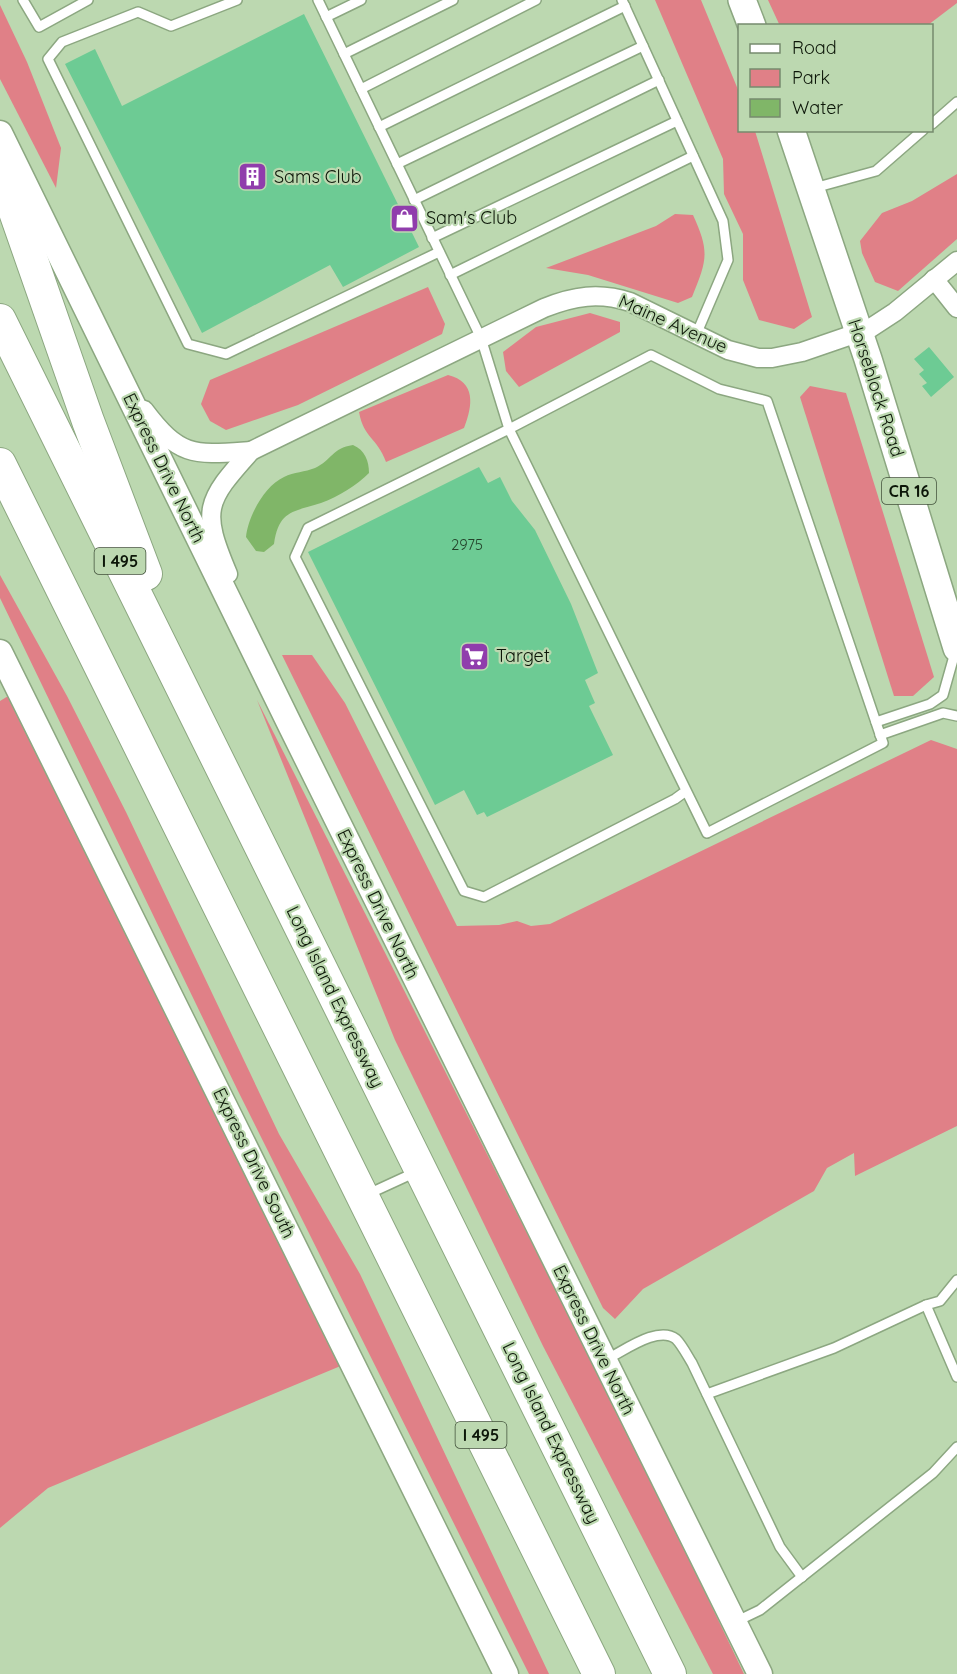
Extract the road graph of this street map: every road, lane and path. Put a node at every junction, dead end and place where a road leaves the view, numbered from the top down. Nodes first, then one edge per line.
1 (23, 0) edge
2 (88, 0) edge
3 (237, 0) edge
4 (318, 0) edge
5 (361, 0) edge
6 (453, 0) edge
7 (536, 0) edge
8 (742, 0) edge
9 (624, 3) edge
10 (326, 17) junction
11 (751, 24) edge
12 (643, 46) junction
13 (344, 54) junction
14 (659, 80) junction
15 (361, 89) junction
16 (957, 102) edge
17 (677, 121) junction
18 (933, 123) edge
19 (379, 127) junction
20 (792, 132) edge
21 (921, 132) edge
22 (0, 133) edge
23 (693, 156) junction
24 (397, 164) junction
25 (0, 169) edge
26 (812, 189) junction
27 (414, 200) junction
28 (432, 238) junction
29 (439, 252) junction
30 (957, 261) edge
31 (450, 275) junction
32 (934, 279) junction
33 (957, 308) edge
34 (0, 320) edge
35 (860, 334) junction
36 (696, 335) junction
37 (481, 339) junction
38 (118, 374) junction
39 (509, 429) junction
40 (251, 452) junction
41 (0, 464) edge
42 (0, 507) edge
43 (957, 647) edge
44 (0, 652) edge
45 (957, 716) edge
46 (876, 722) junction
47 (290, 725) junction
48 (880, 735) junction
49 (142, 751) junction
50 (686, 791) junction
51 (239, 803) junction
52 (421, 1169) junction
53 (363, 1196) junction
54 (957, 1281) edge
55 (926, 1305) junction
56 (604, 1360) junction
57 (957, 1377) edge
58 (707, 1394) junction
59 (957, 1447) edge
60 (620, 1573) junction
61 (802, 1577) junction
62 (735, 1622) junction
63 (506, 1674) edge
64 (599, 1674) edge
65 (670, 1674) edge
66 (682, 1674) edge
67 (760, 1674) edge

1 - 2 lane
3 - 29 lane
4 - 10 lane
5 - 10 lane
6 - 13 lane
7 - 15 lane
8 - 11 main road
9 - 12 lane
9 - 19 lane
10 - 13 lane
12 - 14 lane
12 - 24 lane
13 - 15 lane
14 - 17 lane
14 - 27 lane
15 - 19 lane
16 - 18 lane
17 - 23 lane
17 - 28 lane
19 - 24 lane
20 - 26 main road, Horseblock Road / CR 16
21 - 26 lane
22 - 38 main road, Express Drive North
23 - 31 lane
23 - 36 lane
24 - 27 lane
25 - 51 highway
26 - 35 main road, Horseblock Road / CR 16
27 - 28 lane
28 - 29 lane
29 - 31 lane
30 - 32 street, Maine Avenue
31 - 37 lane
32 - 33 street
32 - 35 street, Maine Avenue
34 - 51 highway, Long Island Expressway / I 495
35 - 36 street, Maine Avenue
35 - 43 main road, Horseblock Road / CR 16
36 - 37 street, Maine Avenue
37 - 39 lane
37 - 40 street, Maine Avenue
38 - 40 street
38 - 47 main road, Express Drive North
39 - 46 lane
39 - 50 lane
39 - 50 lane
40 - 47 street
41 - 49 highway, I 495
42 - 49 highway
43 - 46 lane
44 - 63 main road, Express Drive South
45 - 48 lane
46 - 48 lane
47 - 56 main road, Express Drive North
48 - 50 lane
49 - 53 highway, I 495
51 - 52 highway, Long Island Expressway / I 495
52 - 53 lane
52 - 60 highway, Long Island Expressway / I 495
53 - 64 highway, I 495
54 - 55 lane
55 - 57 lane
55 - 58 lane
56 - 58 lane
56 - 62 main road, Express Drive North
58 - 61 lane
59 - 61 lane
60 - 65 highway, Long Island Expressway / I 495
60 - 66 highway
61 - 62 lane
62 - 67 main road, Express Drive North

